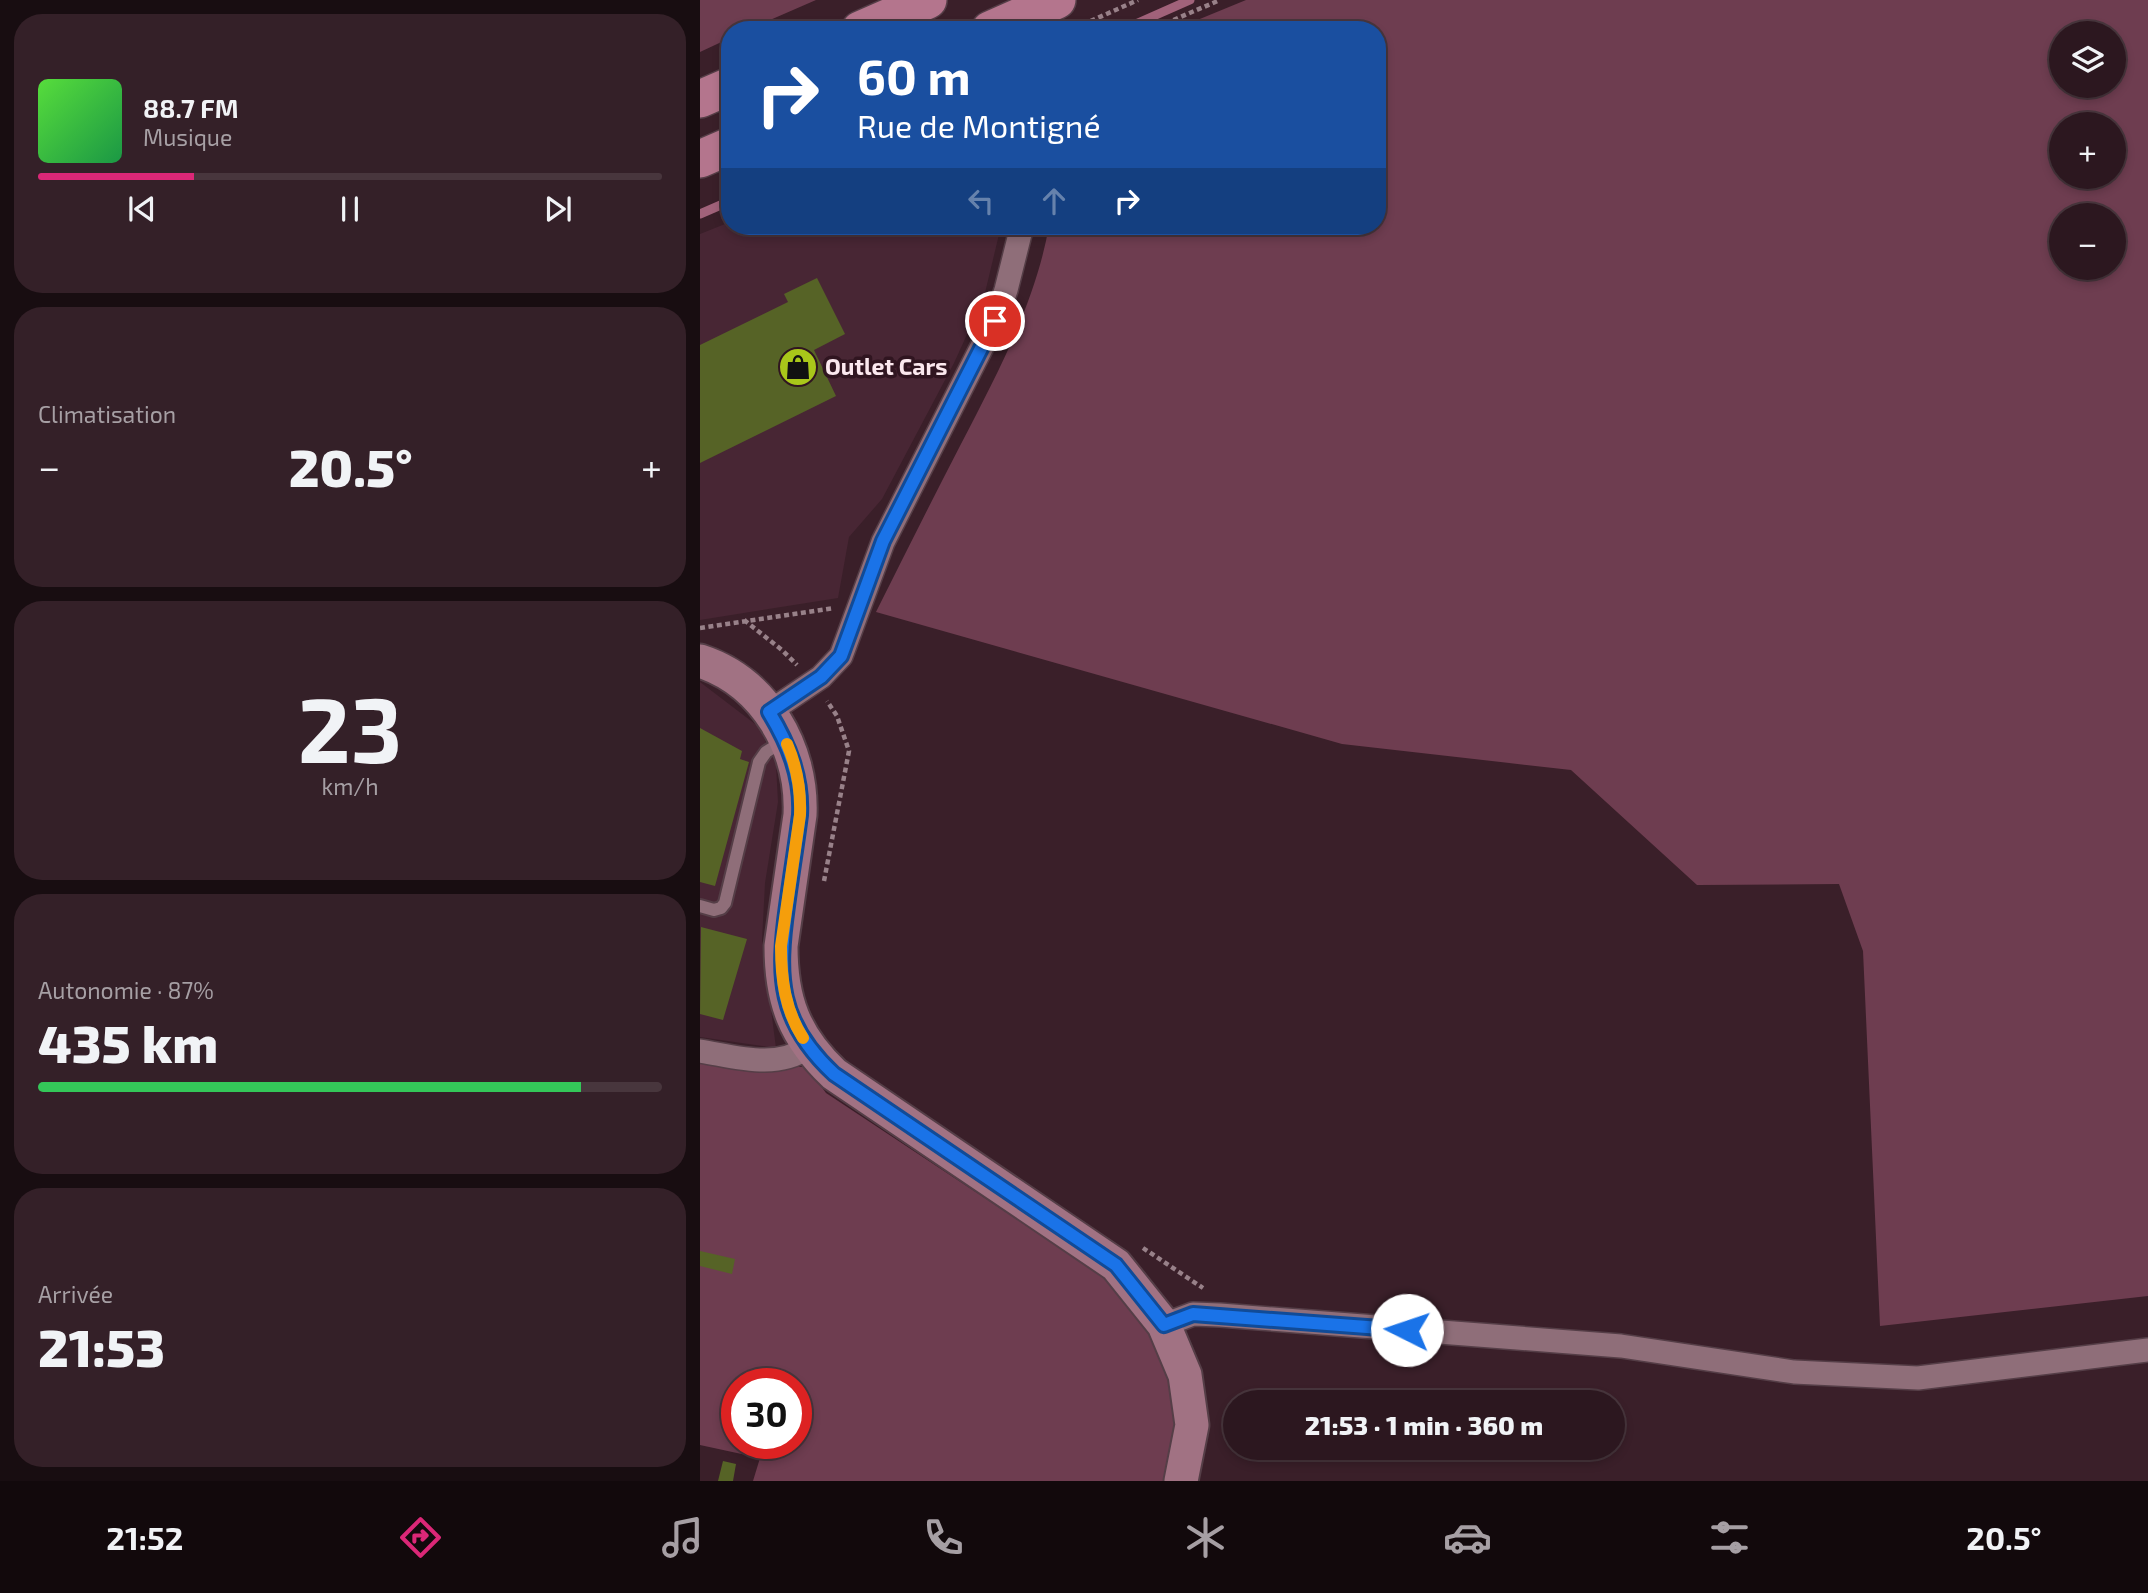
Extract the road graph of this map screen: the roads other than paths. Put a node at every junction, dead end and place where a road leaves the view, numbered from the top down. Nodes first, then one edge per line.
1 (928, 0) edge
2 (1057, 0) edge
3 (880, 21) edge
4 (1010, 21) edge
5 (721, 90) edge
6 (700, 99) edge
7 (721, 150) edge
8 (700, 159) edge
9 (1020, 235) edge
10 (700, 661) edge
11 (777, 726) junction
12 (700, 906) edge
13 (809, 1047) junction
14 (700, 1051) edge
15 (1164, 1325) junction
16 (2148, 1350) edge
17 (1181, 1481) edge

1 - 3 main road
2 - 4 main road
5 - 6 main road
7 - 8 main road
9 - 11 street
10 - 11 street
11 - 12 lane
11 - 13 street
13 - 14 street
13 - 15 street
15 - 16 street
15 - 17 street

